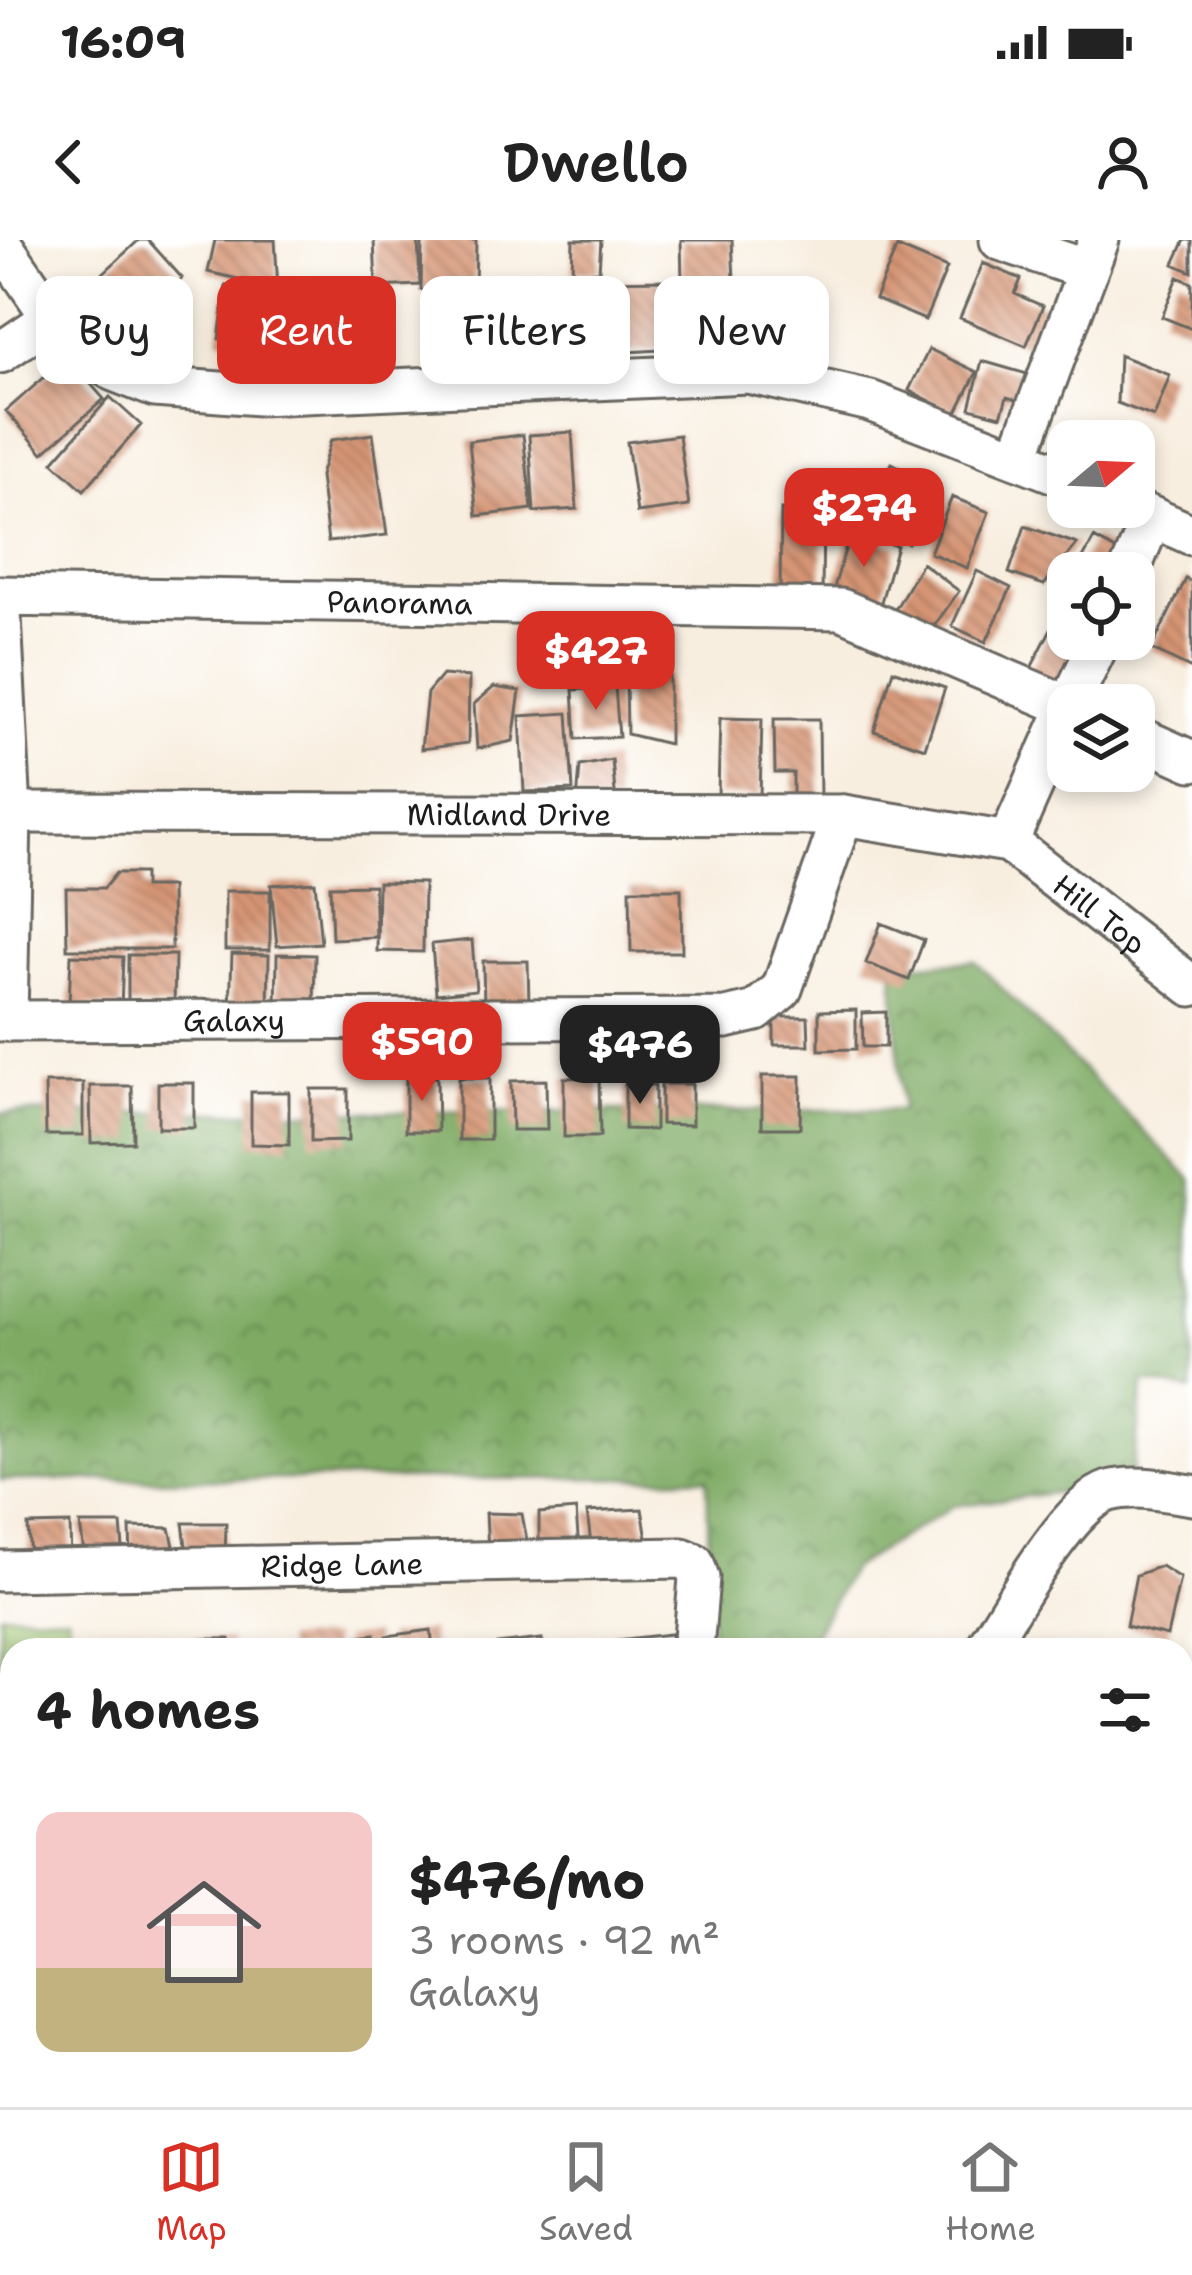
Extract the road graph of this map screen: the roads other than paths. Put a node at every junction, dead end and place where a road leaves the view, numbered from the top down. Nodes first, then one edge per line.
1 (1000, 240) edge
2 (0, 242) edge
3 (1091, 255) edge
4 (36, 295) edge
5 (36, 329) edge
6 (0, 353) edge
7 (149, 384) edge
8 (1018, 458) junction
9 (1047, 470) edge
10 (1155, 519) edge
11 (1192, 535) edge
12 (0, 596) edge
13 (1047, 697) edge
14 (1155, 744) edge
15 (1047, 754) edge
16 (1192, 761) edge
17 (11, 813) junction
18 (843, 815) junction
19 (1008, 842) junction
20 (1192, 986) edge
21 (3, 1021) edge
22 (1192, 1496) edge
23 (0, 1571) edge
24 (694, 1638) edge
25 (993, 1638) edge

1 - 3 street
2 - 4 street
3 - 8 street
5 - 6 street
7 - 8 street
8 - 9 street
10 - 11 street
12 - 13 street, Panorama
12 - 17 street
14 - 16 street
15 - 19 street
17 - 18 street, Midland Drive
17 - 21 street
18 - 19 street, Midland Drive
18 - 21 street, Galaxy
19 - 20 street, Hill Top
22 - 25 street
23 - 24 street, Ridge Lane

